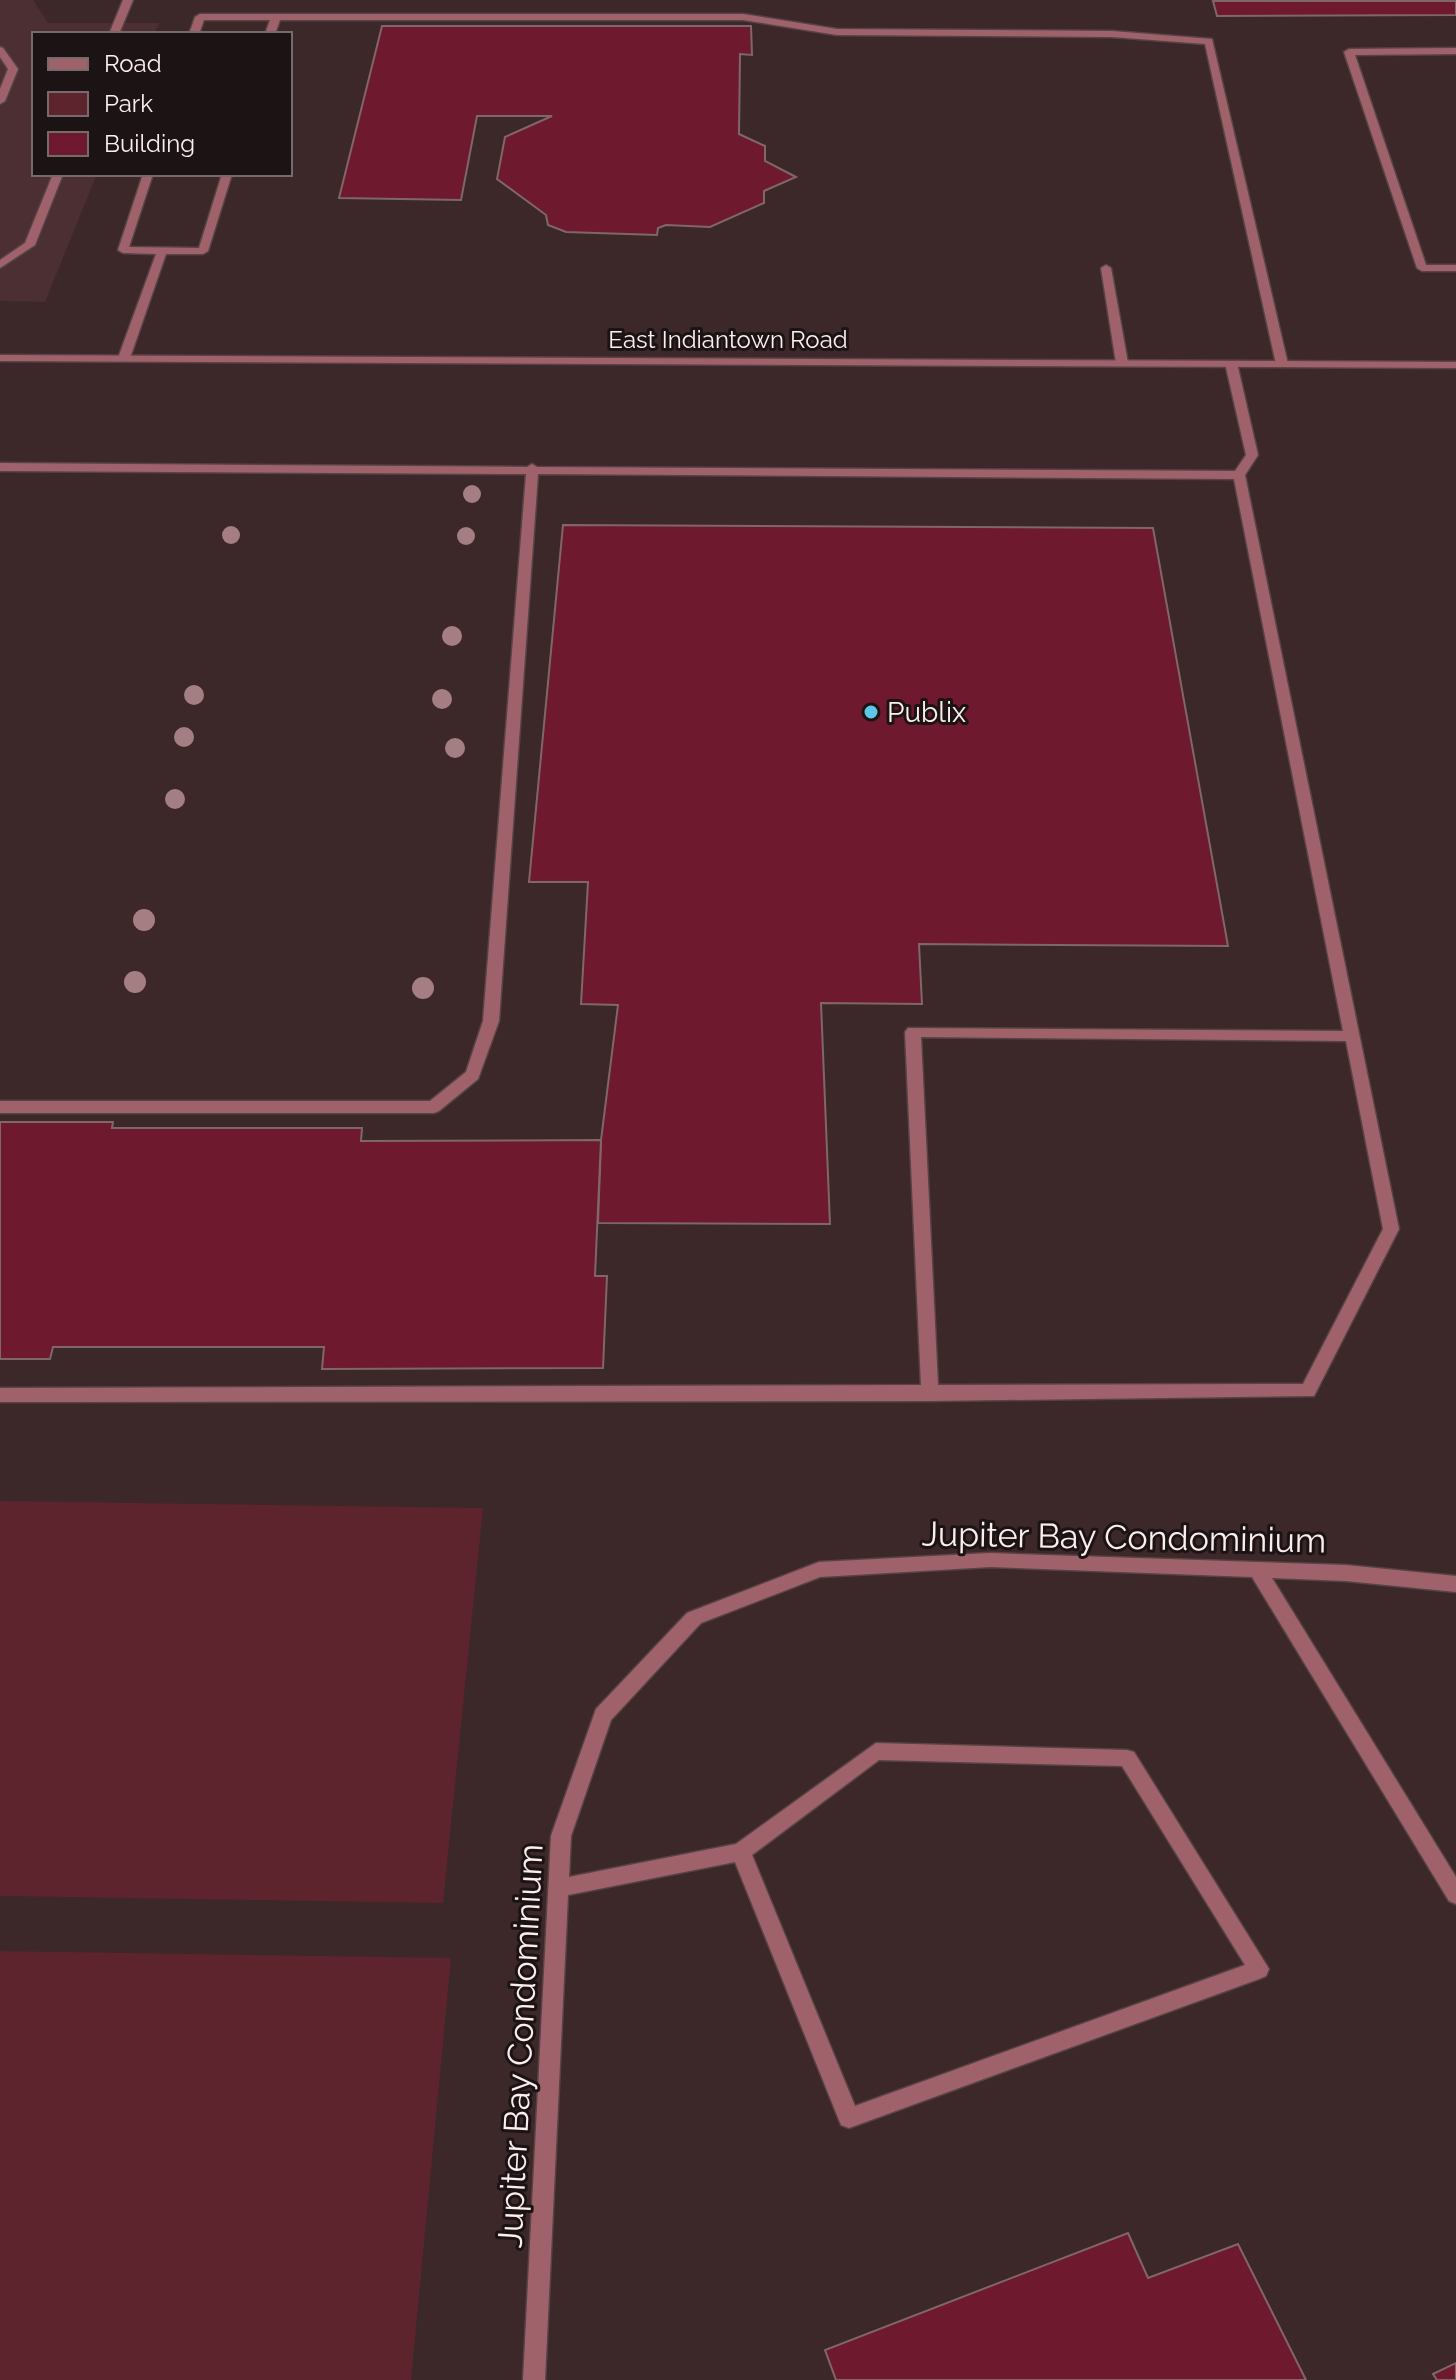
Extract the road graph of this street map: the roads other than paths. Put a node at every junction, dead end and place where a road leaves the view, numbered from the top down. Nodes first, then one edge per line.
1 (128, 0) edge
2 (276, 17) junction
3 (115, 32) edge
4 (195, 32) edge
5 (271, 32) edge
6 (0, 50) edge
7 (1456, 51) edge
8 (0, 101) edge
9 (57, 176) edge
10 (147, 176) edge
11 (226, 176) edge
12 (162, 251) junction
13 (0, 265) edge
14 (1106, 268) dead end
15 (1456, 268) edge
16 (0, 358) edge
17 (124, 358) junction
18 (1122, 363) junction
19 (1231, 363) junction
20 (1282, 364) junction
21 (1456, 365) edge
22 (0, 467) edge
23 (532, 468) junction
24 (1239, 475) junction
25 (1352, 1036) junction
26 (0, 1107) edge
27 (930, 1394) junction
28 (0, 1395) edge
29 (1257, 1569) junction
30 (1456, 1584) edge
31 (741, 1852) junction
32 (558, 1888) junction
33 (1456, 1895) edge
34 (534, 2380) edge

1 - 3 street
2 - 4 street
2 - 5 street
2 - 20 street
6 - 8 street
7 - 15 street
9 - 13 street
10 - 12 street
11 - 12 street
12 - 17 street
14 - 18 street
16 - 17 street, East Indiantown Road
17 - 18 street, East Indiantown Road
18 - 19 street, East Indiantown Road
19 - 20 street, East Indiantown Road
19 - 24 street
20 - 21 street, East Indiantown Road
22 - 23 street
23 - 24 street
23 - 26 street
24 - 25 street
25 - 27 street
25 - 27 street
27 - 28 street
29 - 30 street, Jupiter Bay Condominium
29 - 32 street, Jupiter Bay Condominium
29 - 33 street
31 - 31 street
31 - 32 street
32 - 34 street, Jupiter Bay Condominium

